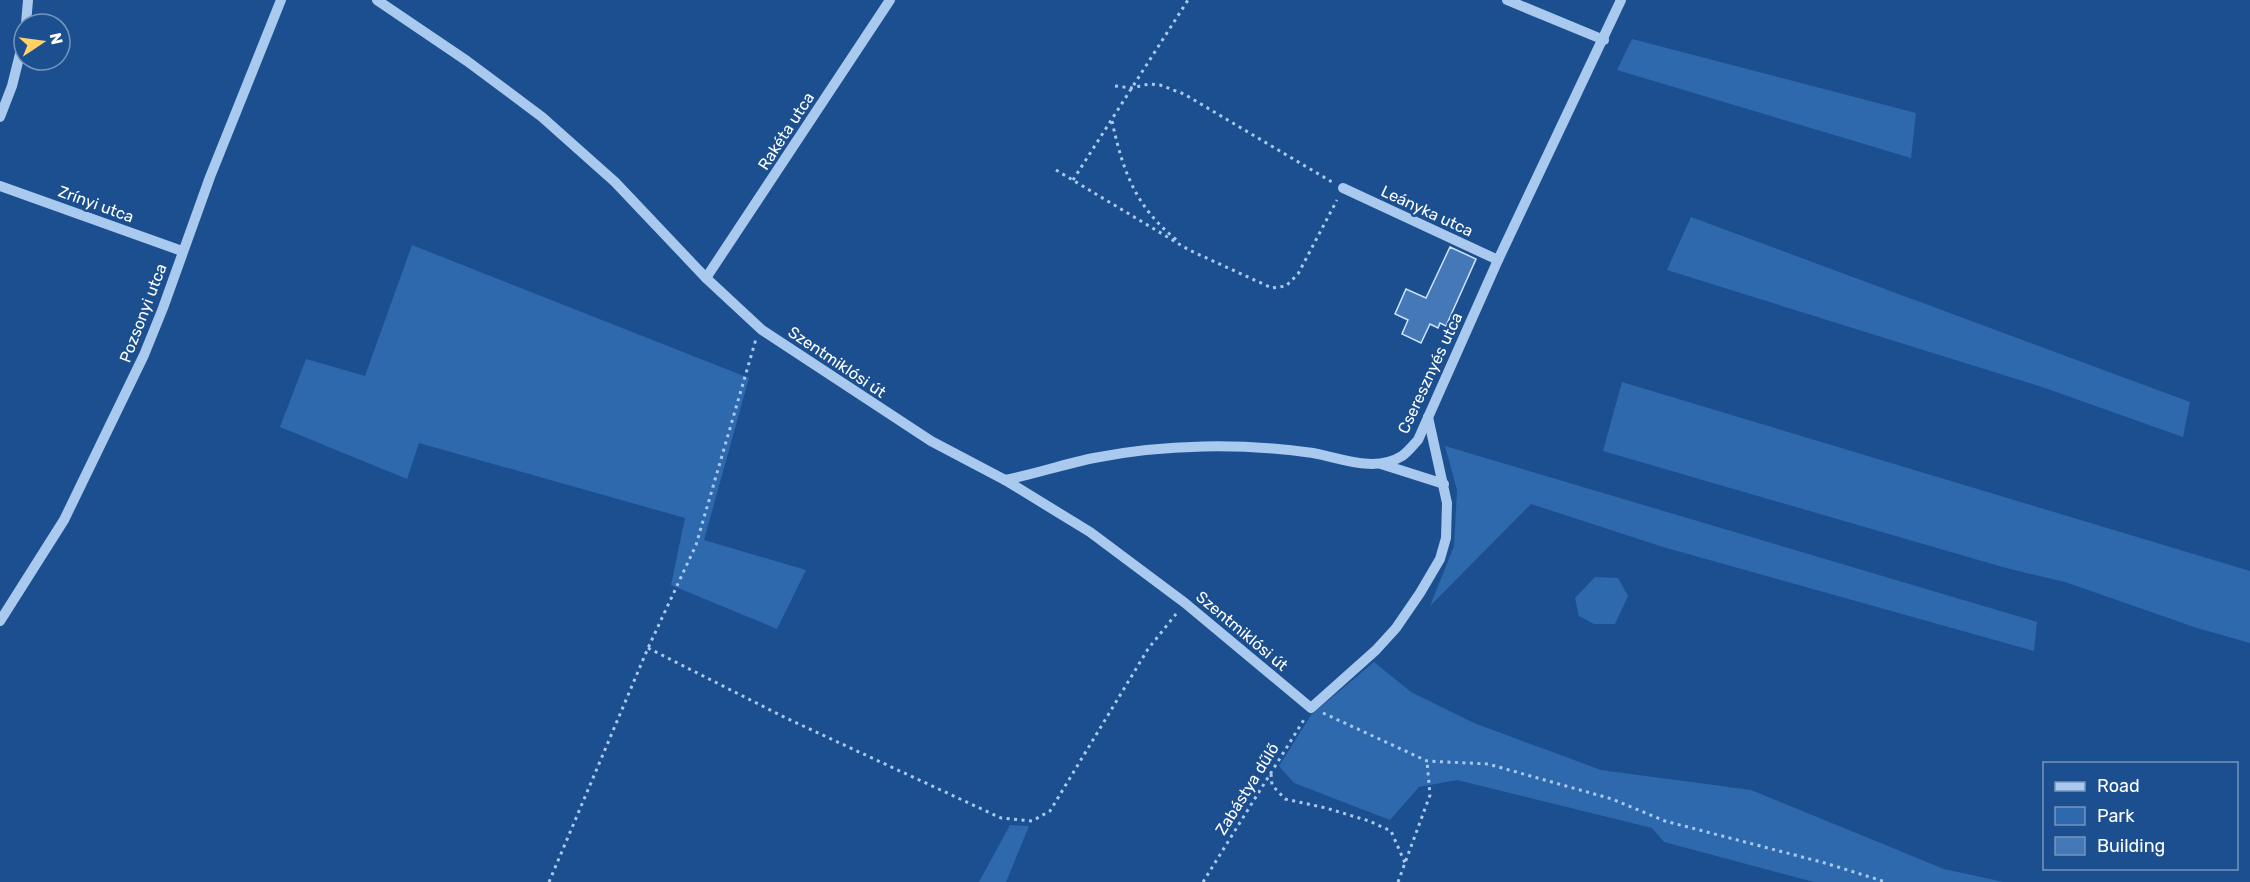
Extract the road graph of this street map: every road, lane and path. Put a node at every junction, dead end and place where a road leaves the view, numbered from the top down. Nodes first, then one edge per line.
1 (281, 0) edge
2 (377, 0) edge
3 (890, 0) edge
4 (1188, 0) edge
5 (1507, 0) edge
6 (1621, 0) edge
7 (1604, 40) junction
8 (16, 72) edge
9 (1115, 86) dead end
10 (1132, 88) junction
11 (0, 117) edge
12 (1111, 120) junction
13 (1056, 170) dead end
14 (1073, 180) junction
15 (0, 186) edge
16 (1343, 188) junction
17 (1188, 250) junction
18 (182, 251) junction
19 (1498, 260) junction
20 (706, 278) junction
21 (762, 330) junction
22 (1428, 417) junction
23 (1378, 463) junction
24 (1005, 480) junction
25 (1444, 484) junction
26 (1185, 603) junction
27 (0, 621) edge
28 (648, 648) junction
29 (1311, 708) junction
30 (1427, 761) junction
31 (1271, 772) junction
32 (1405, 863) junction
33 (549, 882) edge
34 (1203, 882) edge
35 (1398, 882) edge
36 (1886, 882) edge

1 - 18 street, Pozsonyi utca
2 - 20 street, Szentmiklósi út
3 - 20 street, Rakéta utca
4 - 10 path
5 - 7 street
6 - 7 street, Cseresznyés utca
7 - 19 street, Cseresznyés utca
8 - 11 street
9 - 10 path
10 - 12 path
10 - 16 path
12 - 14 path
12 - 17 path
13 - 14 path
14 - 17 path
15 - 18 street, Zrínyi utca
16 - 17 path
16 - 19 street, Leányka utca
18 - 27 street, Pozsonyi utca
19 - 22 street, Cseresznyés utca
20 - 21 street, Szentmiklósi út
21 - 24 street, Szentmiklósi út
21 - 28 path
22 - 23 street, Cseresznyés utca
22 - 25 street
23 - 24 street, Cseresznyés utca
23 - 25 street
24 - 26 street, Szentmiklósi út
25 - 29 street
26 - 28 path
26 - 29 street, Szentmiklósi út
28 - 33 path
29 - 30 path
29 - 31 path, Zabástya dűlő
30 - 32 path
30 - 36 path
31 - 32 path
31 - 34 path, Zabástya dűlő
32 - 35 path

